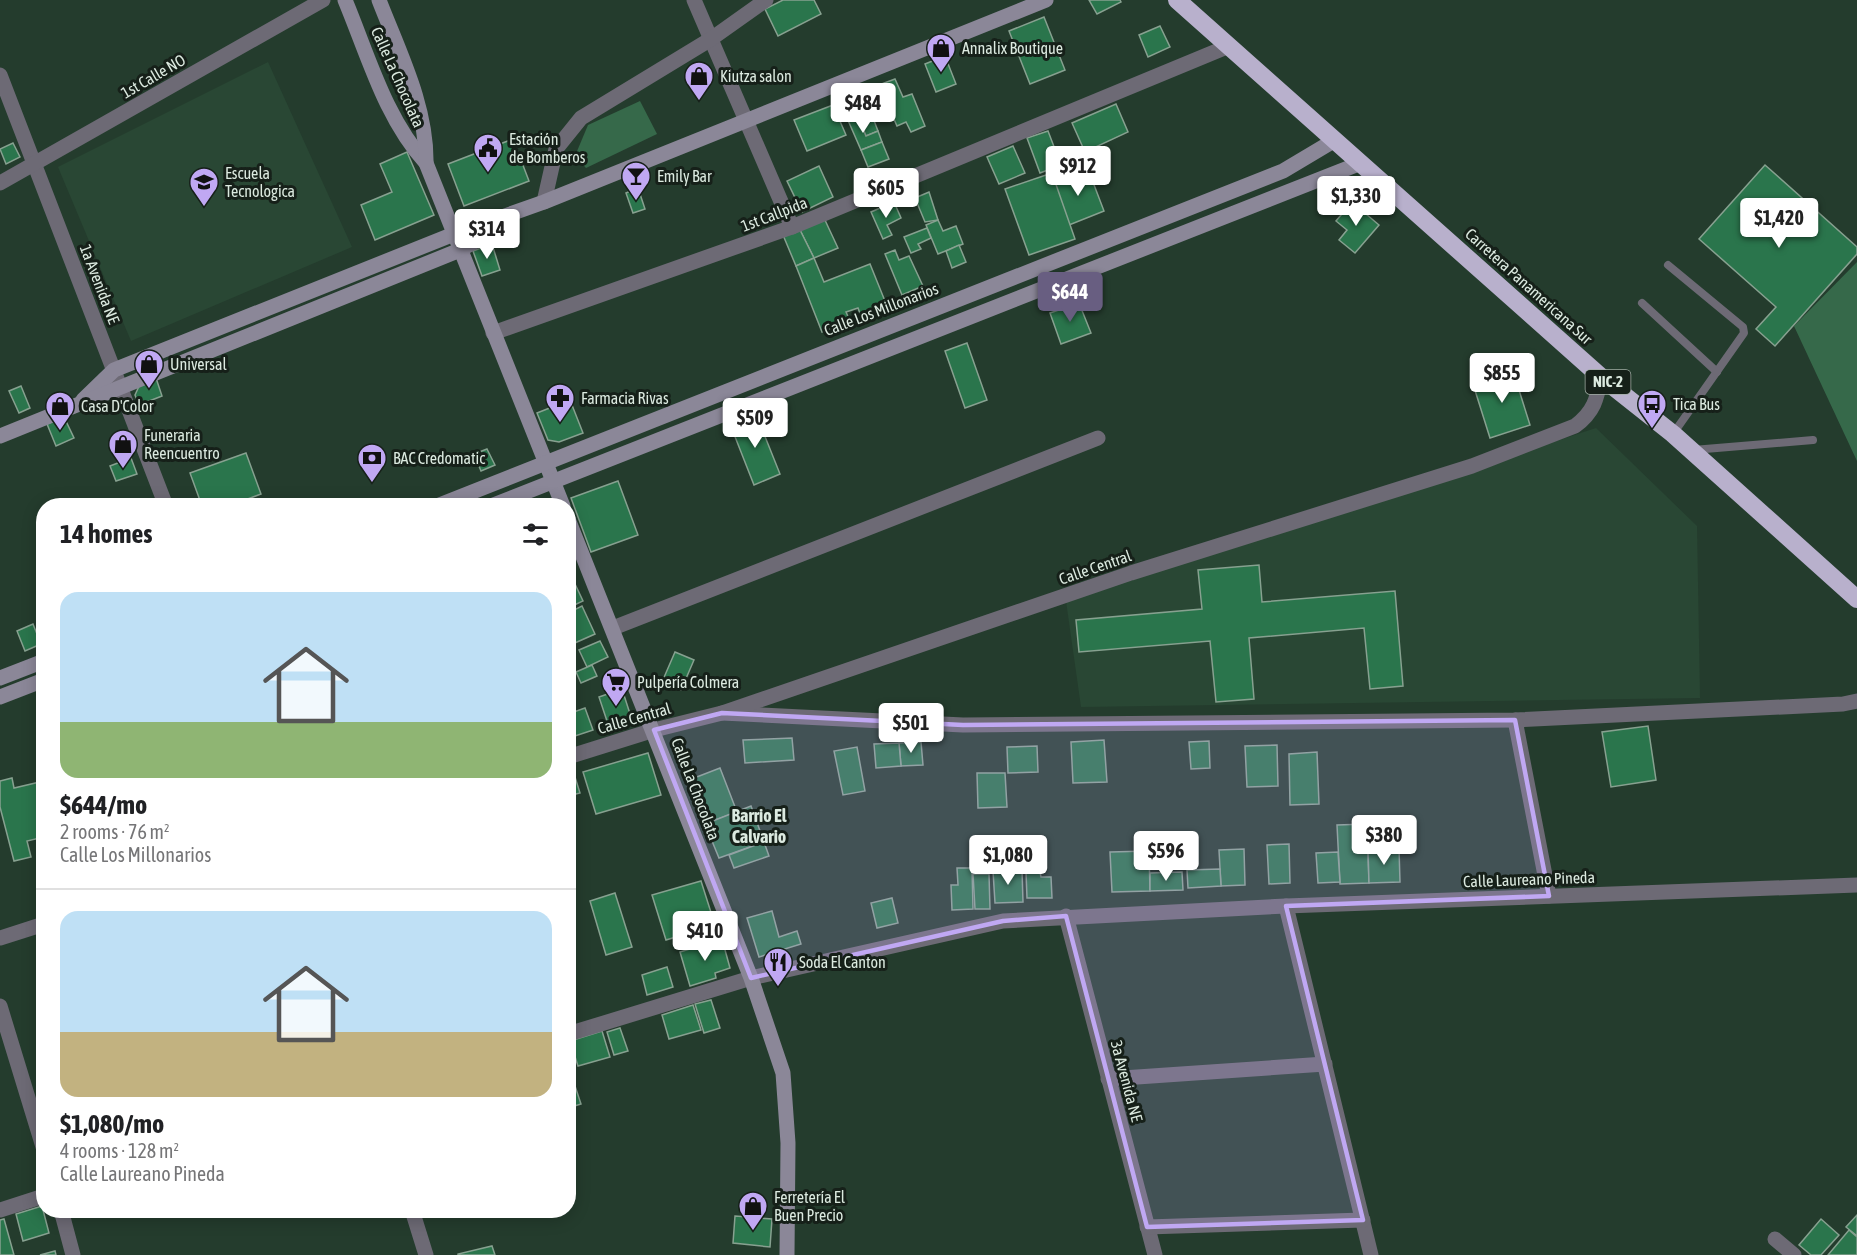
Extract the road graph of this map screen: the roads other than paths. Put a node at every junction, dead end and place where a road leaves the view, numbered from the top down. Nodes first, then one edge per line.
1 (323, 0) edge
2 (345, 0) edge
3 (379, 0) edge
4 (694, 0) edge
5 (766, 0) edge
6 (1046, 0) edge
7 (1177, 0) edge
8 (711, 39) junction
9 (1229, 46) junction
10 (0, 75) edge
11 (748, 120) junction
12 (1335, 140) junction
13 (426, 163) junction
14 (1361, 163) junction
15 (34, 164) junction
16 (0, 183) edge
17 (544, 202) junction
18 (792, 227) junction
19 (454, 234) junction
20 (460, 250) junction
21 (1668, 265) dead end
22 (1642, 303) dead end
23 (493, 333) junction
24 (114, 370) junction
25 (1717, 372) junction
26 (1601, 377) junction
27 (120, 385) junction
28 (83, 400) junction
29 (1673, 434) junction
30 (0, 436) edge
31 (1098, 438) dead end
32 (1813, 440) dead end
33 (1692, 450) junction
34 (546, 463) junction
35 (554, 482) junction
36 (163, 498) edge
37 (457, 498) edge
38 (512, 498) edge
39 (560, 498) edge
40 (576, 538) edge
41 (1857, 599) edge
42 (613, 628) junction
43 (36, 664) edge
44 (0, 678) edge
45 (36, 683) edge
46 (0, 697) edge
47 (1857, 701) edge
48 (722, 712) junction
49 (1515, 720) junction
50 (654, 730) junction
51 (576, 754) edge
52 (1857, 885) edge
53 (1549, 896) junction
54 (1286, 906) junction
55 (1066, 916) junction
56 (36, 927) edge
57 (0, 938) edge
58 (751, 978) junction
59 (0, 1006) edge
60 (576, 1032) edge
61 (1325, 1064) junction
62 (1108, 1079) junction
63 (36, 1124) edge
64 (36, 1199) edge
65 (0, 1210) edge
66 (63, 1218) edge
67 (414, 1218) edge
68 (1363, 1220) junction
69 (1147, 1227) junction
70 (1774, 1239) dead end
71 (73, 1255) edge
72 (426, 1255) edge
73 (787, 1255) edge
74 (1155, 1255) edge
75 (1371, 1255) edge
76 (1794, 1255) edge

1 - 15 street, 1st Calle NO
2 - 13 street, Calle La Chocolata
3 - 13 street, Calle La Chocolata
4 - 8 street
5 - 8 street
6 - 11 street
7 - 9 highway, Carretera Panamericana Sur / NIC-2
8 - 11 street
8 - 17 street
9 - 12 highway, Carretera Panamericana Sur / NIC-2
9 - 18 street, 1st Callpida
10 - 15 street, 1a Avenida NE
11 - 17 street
11 - 18 street
12 - 14 highway, Carretera Panamericana Sur / NIC-2
12 - 34 street, Calle Los Millonarios
13 - 19 street, Calle La Chocolata
14 - 26 highway, Carretera Panamericana Sur / NIC-2
14 - 35 street
15 - 16 street, 1st Calle NO
15 - 24 street, 1a Avenida NE
17 - 19 street
17 - 20 street
18 - 23 street, 1st Callpida
19 - 20 street, Calle La Chocolata
19 - 24 street
20 - 23 street, Calle La Chocolata
20 - 27 street
21 - 25 lane
22 - 25 lane
23 - 34 street, Calle La Chocolata
24 - 27 street, 1a Avenida NE
24 - 28 street
25 - 29 lane
26 - 29 highway, Carretera Panamericana Sur / NIC-2
26 - 48 street, Calle Central
27 - 28 street
27 - 36 street, 1a Avenida NE
28 - 30 street
29 - 33 highway, Carretera Panamericana Sur / NIC-2
31 - 42 street
32 - 33 lane
33 - 41 highway, Carretera Panamericana Sur / NIC-2
34 - 35 street, Calle La Chocolata
34 - 37 street, Calle Los Millonarios
35 - 38 street
35 - 39 street, Calle La Chocolata
40 - 42 street, Calle La Chocolata
42 - 50 street, Calle La Chocolata
43 - 44 street
45 - 46 street
47 - 49 street
48 - 49 street
48 - 50 street, Calle Central
49 - 53 street
50 - 51 street, Calle Central
50 - 58 street, Calle La Chocolata
52 - 53 street, Calle Laureano Pineda
53 - 54 street, Calle Laureano Pineda
54 - 55 street, Calle Laureano Pineda
54 - 61 street
55 - 58 street, Calle Laureano Pineda
55 - 62 street, 3a Avenida NE
56 - 57 street
58 - 60 street, Calle Laureano Pineda
58 - 73 street, Calle La Chocolata
59 - 63 street
61 - 62 street
61 - 68 street
62 - 69 street, 3a Avenida NE
64 - 65 street
66 - 71 street
67 - 72 street
68 - 69 street
68 - 75 street
69 - 74 street, 3a Avenida NE
70 - 76 street

